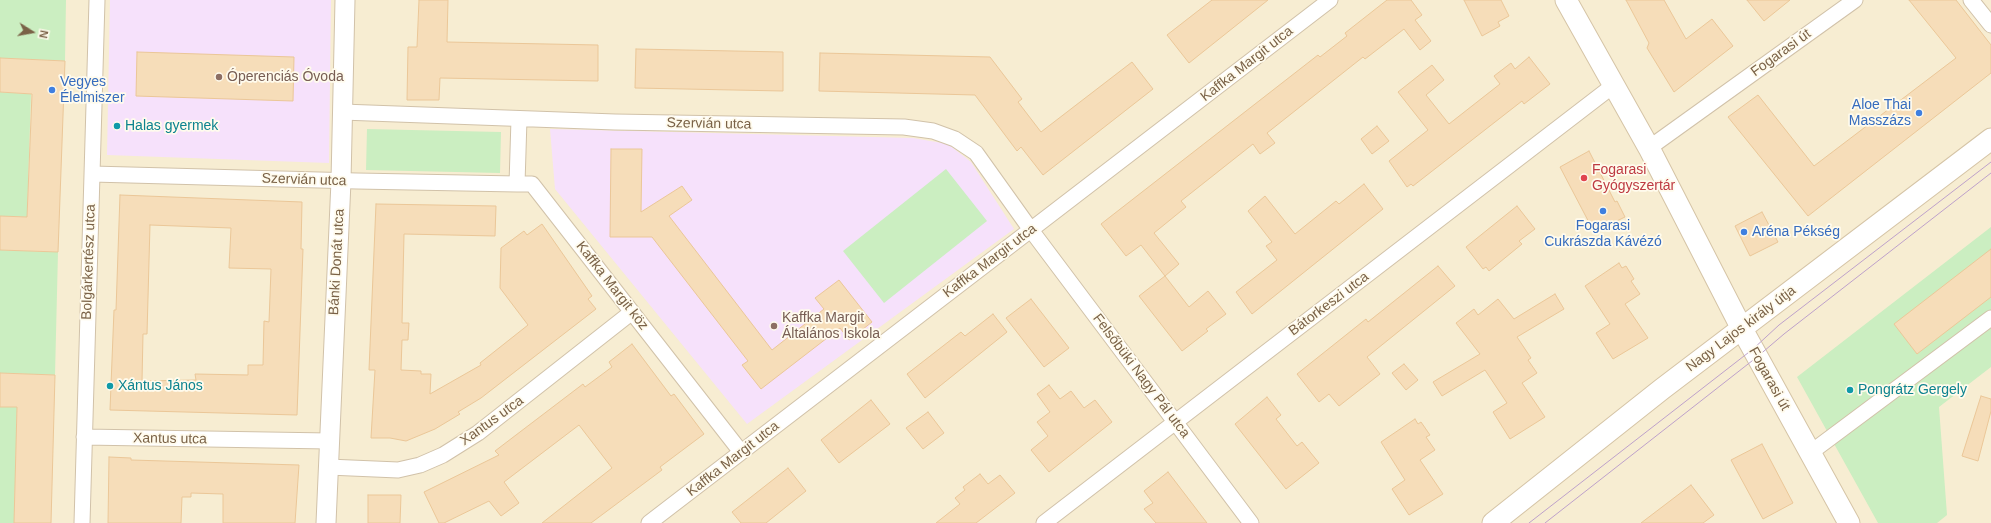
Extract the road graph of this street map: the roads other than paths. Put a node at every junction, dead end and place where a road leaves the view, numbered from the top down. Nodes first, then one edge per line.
1 (97, 0) edge
2 (345, 0) edge
3 (1330, 0) edge
4 (1566, 0) edge
5 (1855, 0) edge
6 (1971, 0) edge
7 (1991, 25) edge
8 (1614, 85) junction
9 (342, 112) junction
10 (519, 119) junction
11 (1991, 139) edge
12 (1648, 148) junction
13 (92, 174) junction
14 (341, 181) junction
15 (517, 184) junction
16 (1031, 230) junction
17 (632, 312) junction
18 (1991, 318) edge
19 (1742, 329) junction
20 (1175, 422) junction
21 (84, 437) junction
22 (328, 441) junction
23 (741, 452) junction
24 (1810, 453) junction
25 (328, 467) junction
26 (82, 523) edge
27 (326, 523) edge
28 (649, 523) edge
29 (1044, 523) edge
30 (1251, 523) edge
31 (1493, 523) edge
32 (1849, 523) edge

1 - 13 street, Bolgárkertész utca
2 - 9 street, Bánki Donát utca
3 - 16 street, Kaffka Margit utca
4 - 8 main road, Fogarasi út
5 - 12 street, Fogarasi út
6 - 7 street
8 - 12 main road, Fogarasi út
8 - 20 street, Bátorkeszi utca
9 - 10 street, Szervián utca
9 - 14 street, Bánki Donát utca
10 - 15 street
10 - 16 street, Szervián utca
11 - 19 main road, Nagy Lajos király útja
12 - 19 main road, Fogarasi út
13 - 14 street, Szervián utca
13 - 21 street, Bolgárkertész utca
14 - 15 street, Szervián utca
14 - 22 street, Bánki Donát utca
15 - 17 street, Kaffka Margit köz
16 - 20 street, Felsőbüki Nagy Pál utca
16 - 23 street, Kaffka Margit utca
17 - 23 street, Kaffka Margit köz
17 - 25 street, Xantus utca
18 - 24 street
19 - 24 main road, Fogarasi út
19 - 31 main road, Nagy Lajos király útja
20 - 29 street, Bátorkeszi utca
20 - 30 street, Felsőbüki Nagy Pál utca
21 - 22 street, Xantus utca
21 - 26 street, Bolgárkertész utca
22 - 25 street, Bánki Donát utca
23 - 28 street, Kaffka Margit utca
24 - 32 main road, Fogarasi út
25 - 27 street, Bánki Donát utca

